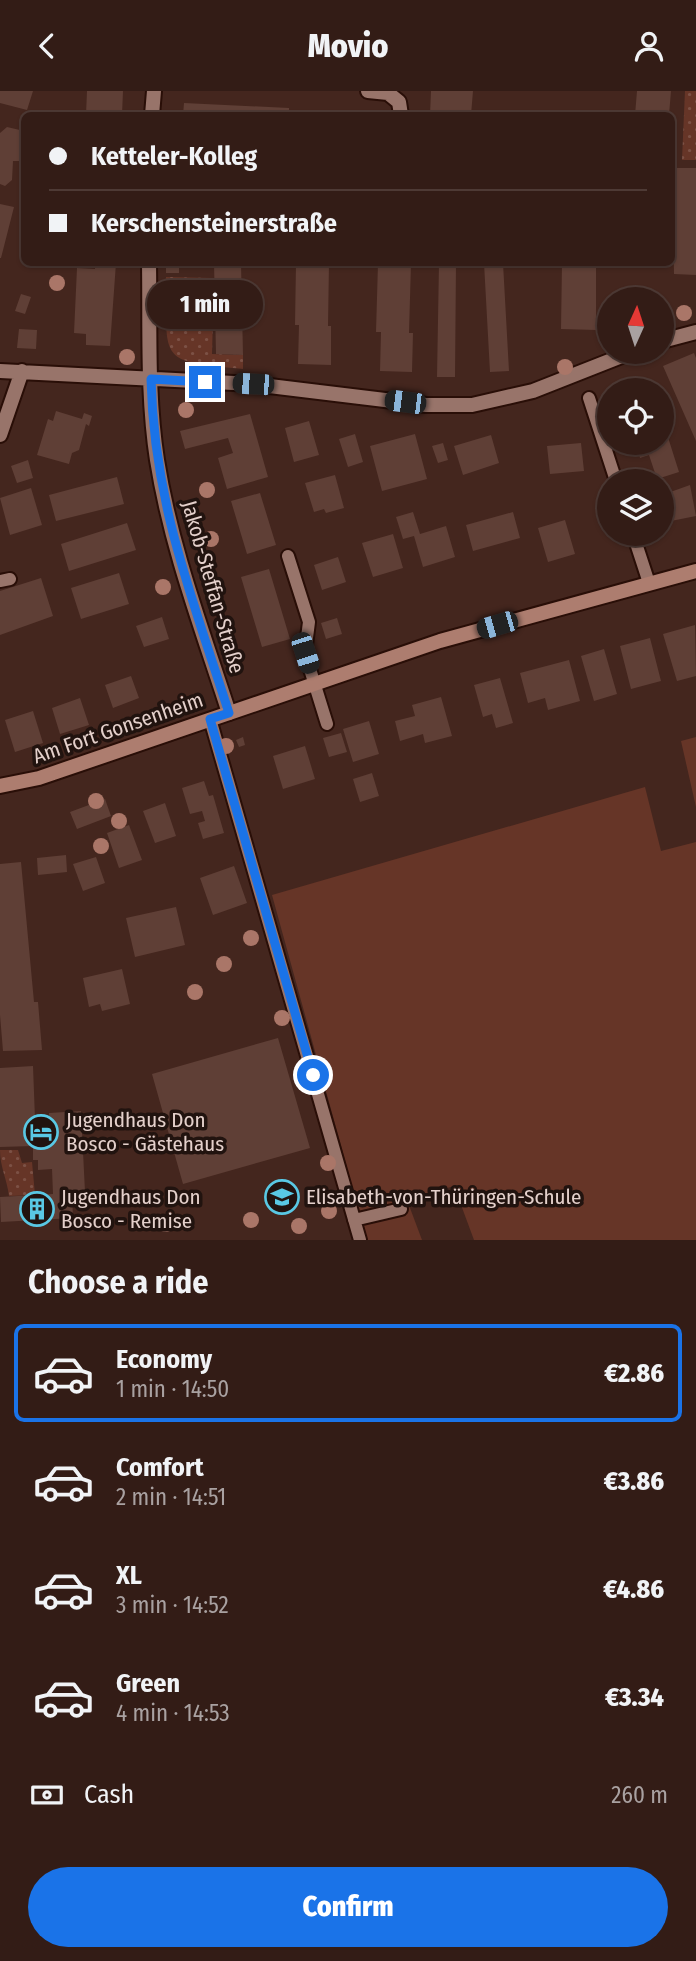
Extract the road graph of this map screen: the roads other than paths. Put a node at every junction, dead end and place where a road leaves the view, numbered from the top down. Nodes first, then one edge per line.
1 (154, 91) edge
2 (369, 91) edge
3 (152, 112) edge
4 (401, 112) edge
5 (149, 266) edge
6 (696, 332) edge
7 (674, 338) edge
8 (602, 364) edge
9 (0, 371) edge
10 (22, 371) junction
11 (151, 379) junction
12 (589, 398) dead end
13 (0, 435) edge
14 (612, 469) edge
15 (637, 546) edge
16 (288, 556) dead end
17 (696, 571) edge
18 (649, 583) junction
19 (314, 682) junction
20 (229, 713) junction
21 (210, 719) junction
22 (327, 724) dead end
23 (0, 786) edge
24 (401, 1209) dead end
25 (354, 1220) junction
26 (360, 1240) edge

1 - 3 street
2 - 4 street
5 - 11 street, Jakob-Steffan-Straße
6 - 7 street
8 - 11 street
9 - 10 street
10 - 11 street
10 - 13 street
11 - 20 street, Jakob-Steffan-Straße
12 - 14 lane
15 - 18 lane
16 - 19 lane
17 - 18 street, Am Fort Gonsenheim
18 - 19 street, Am Fort Gonsenheim
19 - 20 street, Am Fort Gonsenheim
19 - 22 lane
20 - 21 street, Am Fort Gonsenheim
21 - 23 street, Am Fort Gonsenheim
21 - 25 lane
24 - 25 lane
25 - 26 lane

